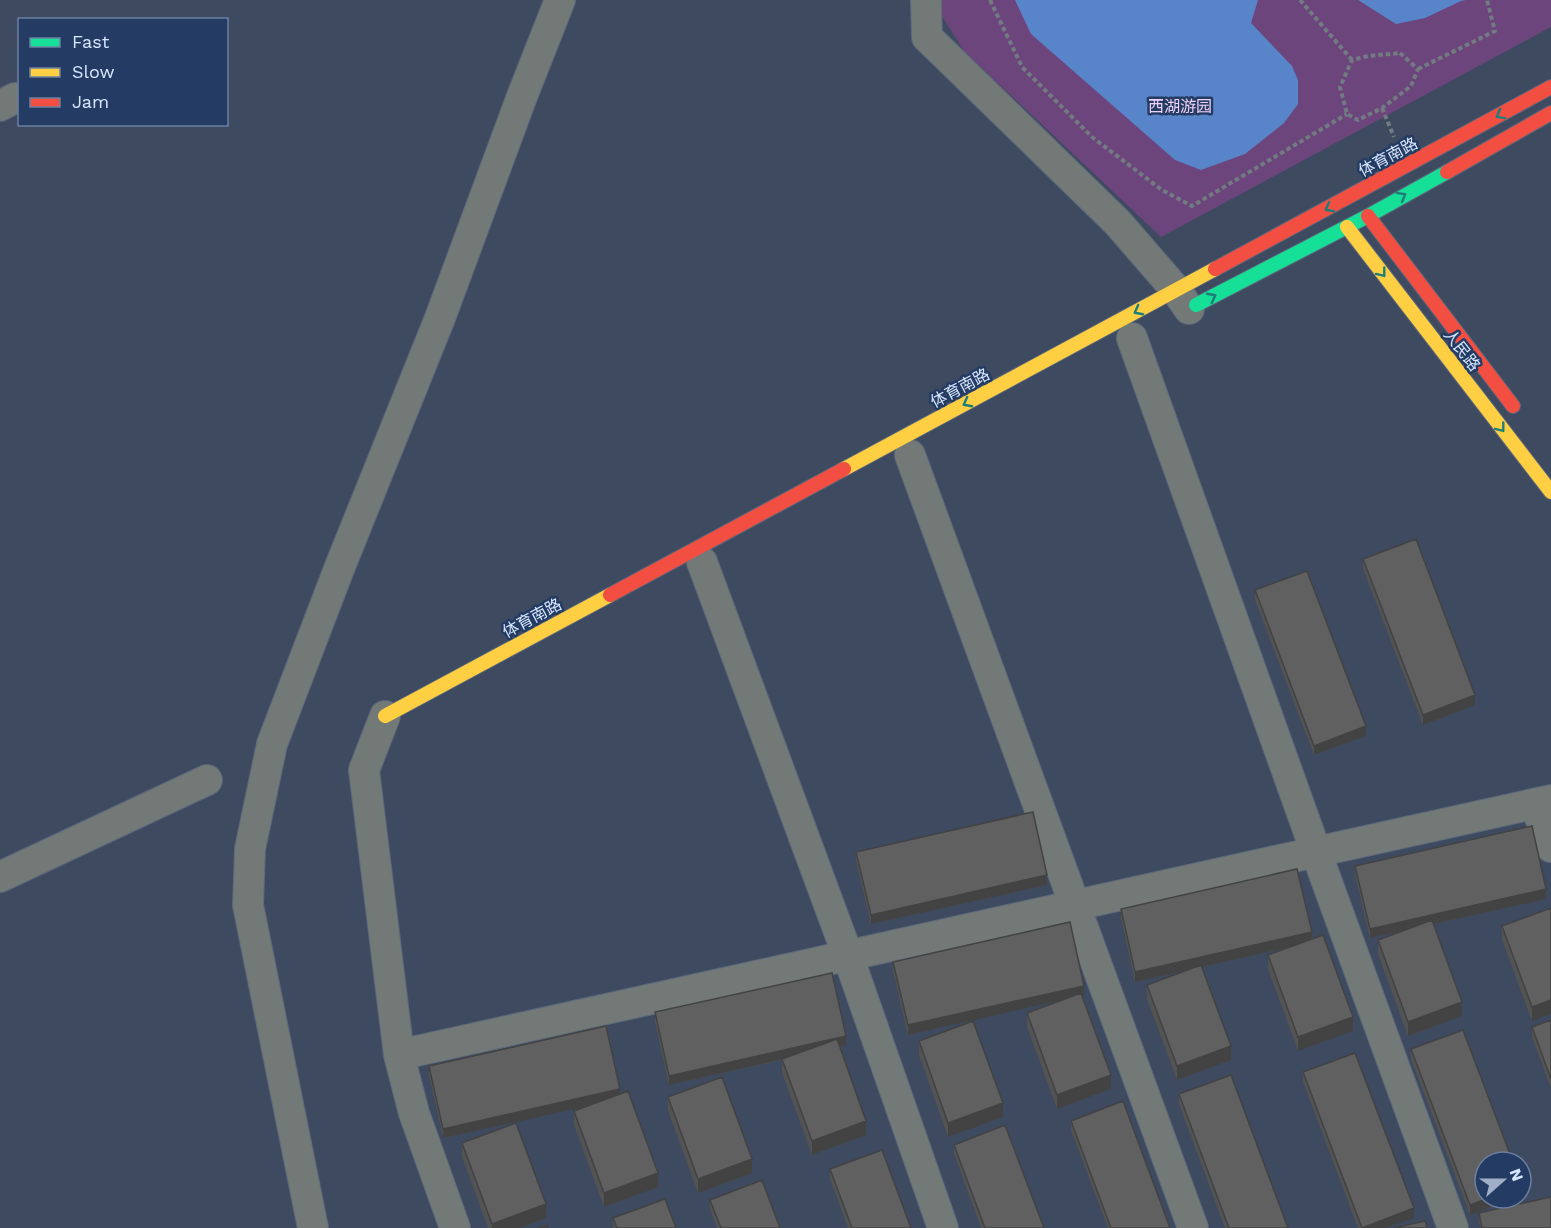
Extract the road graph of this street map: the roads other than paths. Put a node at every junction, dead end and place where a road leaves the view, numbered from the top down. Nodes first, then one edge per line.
1 (560, 0) edge
2 (926, 0) edge
3 (1551, 87) edge
4 (1551, 113) edge
5 (1368, 216) junction
6 (1347, 227) junction
7 (1181, 304) junction
8 (1132, 338) dead end
9 (1523, 418) dead end
10 (910, 455) dead end
11 (1551, 492) edge
12 (701, 563) dead end
13 (534, 651) dead end
14 (391, 720) junction
15 (207, 780) dead end
16 (1543, 802) edge
17 (1551, 847) edge
18 (1316, 852) junction
19 (0, 877) edge
20 (1075, 904) junction
21 (848, 956) junction
22 (412, 1052) junction
23 (313, 1228) edge
24 (455, 1228) edge
25 (469, 1228) edge
26 (943, 1228) edge
27 (1193, 1228) edge
28 (1453, 1228) edge

1 - 23 street
2 - 7 street
3 -> 7 street, 体育南路
5 -> 4 street, 体育南路
5 - 6 street, 体育南路
5 - 9 street, 人民路
7 -> 6 street, 体育南路
6 -> 11 street, 人民路
7 -> 14 street, 体育南路
8 - 18 street
10 - 20 street
12 - 21 street
13 - 14 street, 体育南路
14 - 22 street
14 - 24 street
15 - 19 street
16 - 17 street
16 - 18 street
18 - 20 street
18 - 28 street
20 - 21 street
20 - 27 street
21 - 22 street
21 - 26 street
22 - 25 street

